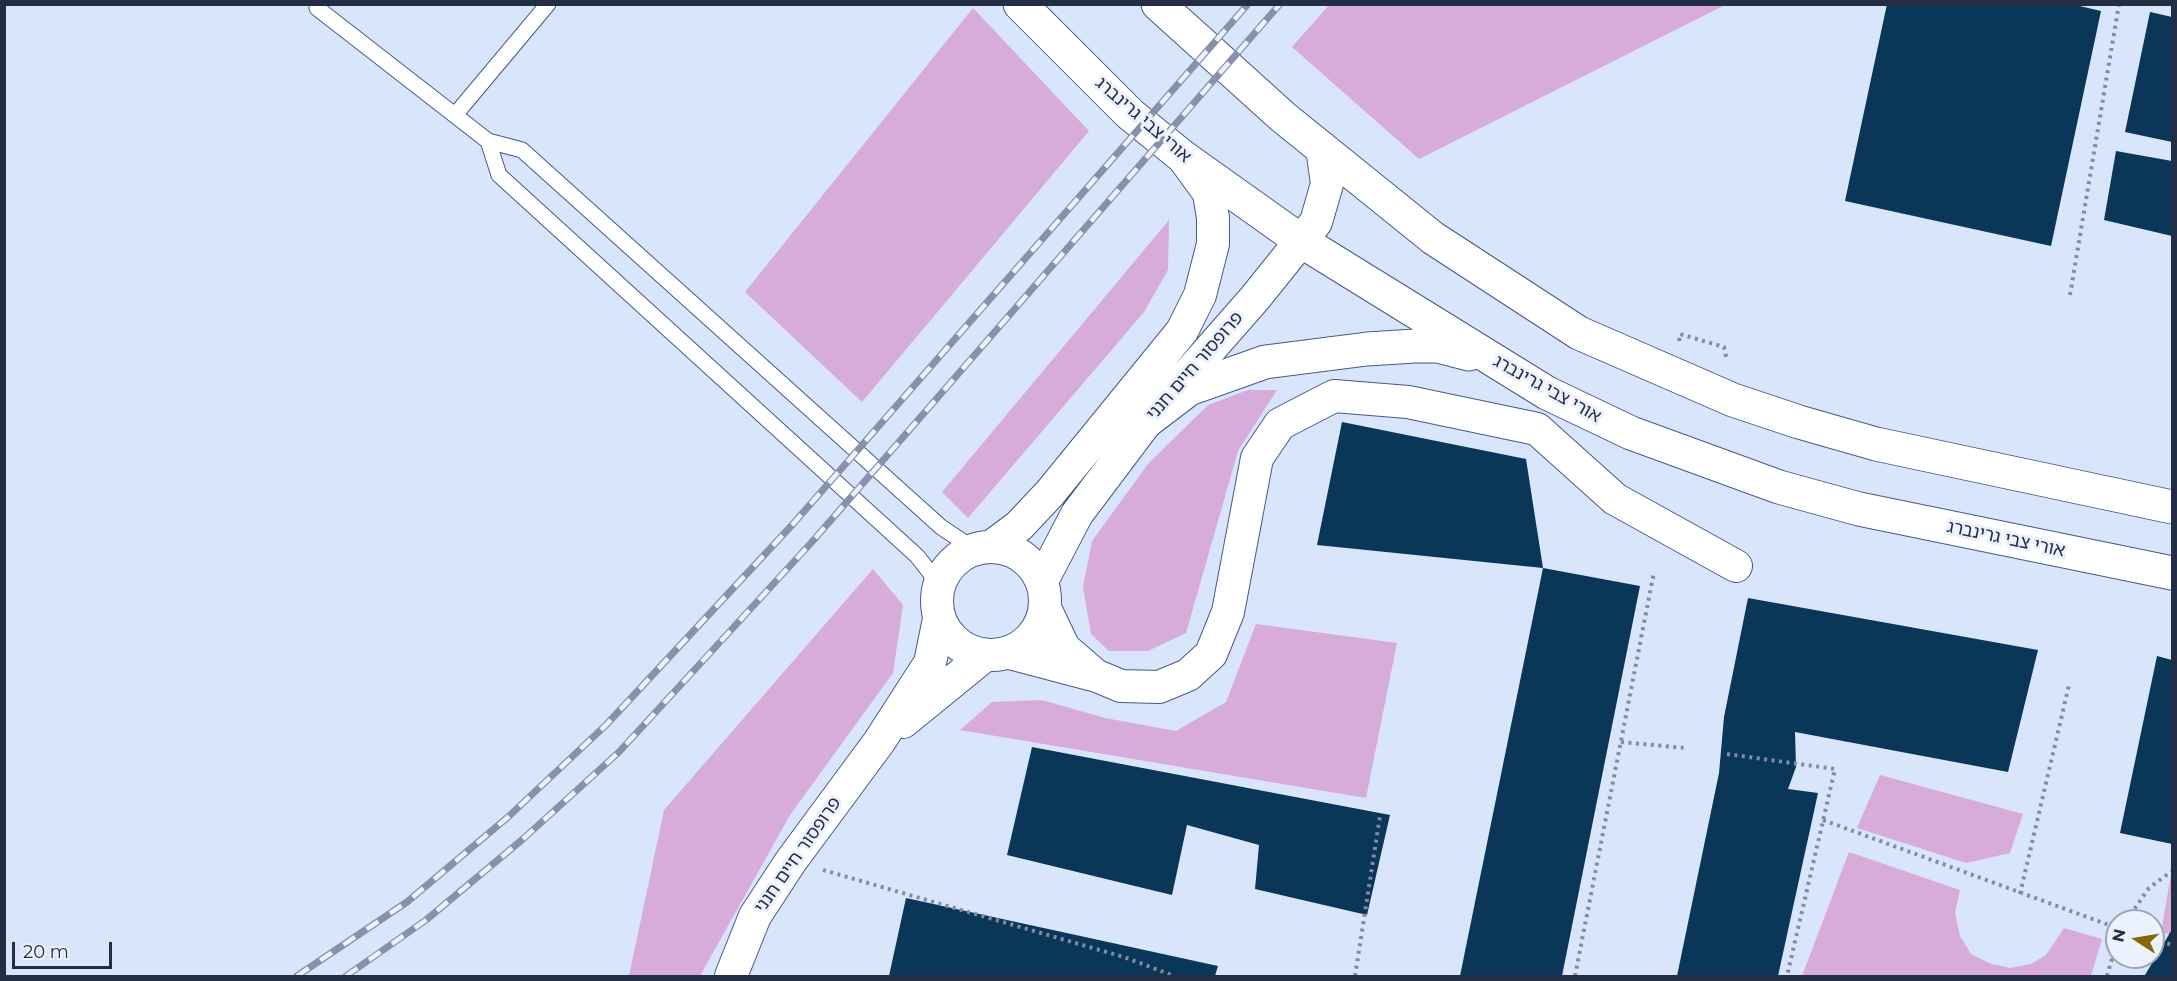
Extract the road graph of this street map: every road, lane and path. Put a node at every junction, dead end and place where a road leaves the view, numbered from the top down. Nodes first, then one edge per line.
1 (548, 4) edge
2 (1020, 4) edge
3 (1158, 4) edge
4 (2119, 4) edge
5 (317, 8) dead end
6 (455, 115) junction
7 (488, 141) junction
8 (1322, 148) junction
9 (1183, 157) junction
10 (1301, 241) junction
11 (2070, 295) dead end
12 (1689, 345) dead end
13 (1724, 347) dead end
14 (1496, 362) junction
15 (1147, 422) junction
16 (2172, 507) edge
17 (983, 547) junction
18 (1736, 566) dead end
19 (1654, 572) dead end
20 (2172, 573) edge
21 (939, 584) junction
22 (1044, 595) junction
23 (939, 619) junction
24 (997, 654) junction
25 (1097, 676) junction
26 (2069, 686) dead end
27 (879, 742) junction
28 (1621, 742) junction
29 (1685, 748) dead end
30 (1727, 754) dead end
31 (1380, 816) dead end
32 (1823, 820) junction
33 (791, 861) junction
34 (2172, 871) edge
35 (2020, 894) junction
36 (2134, 909) edge
37 (2105, 924) edge
38 (732, 976) edge
39 (1174, 976) edge
40 (1355, 976) edge
41 (1575, 976) edge
42 (1787, 976) edge

1 - 6 lane
2 - 9 main road, אורי צבי גרינברג
3 - 8 main road
4 - 11 path
5 - 6 lane
6 - 7 lane
7 - 17 lane
7 - 21 lane
8 - 10 street, פרופסור חיים חנני
8 - 16 main road
9 - 10 main road, אורי צבי גרינברג
9 - 17 street, פרופסור חיים חנני
10 - 14 main road, אורי צבי גרינברג
10 - 15 street, פרופסור חיים חנני
12 - 13 path
14 - 15 main road
14 - 20 main road, אורי צבי גרינברג
15 - 22 street, פרופסור חיים חנני
17 - 21 street
17 - 22 street
18 - 25 street
19 - 28 path
21 - 23 street
22 - 24 street
22 - 25 street
23 - 24 street
23 - 27 street, פרופסור חיים חנני
24 - 25 street
24 - 27 street, פרופסור חיים חנני
26 - 35 path
27 - 33 street, פרופסור חיים חנני
28 - 29 path
28 - 41 path
30 - 32 path
31 - 40 path
32 - 35 path
32 - 42 path
33 - 38 street, פרופסור חיים חנני
33 - 39 path
34 - 36 path
35 - 37 path

